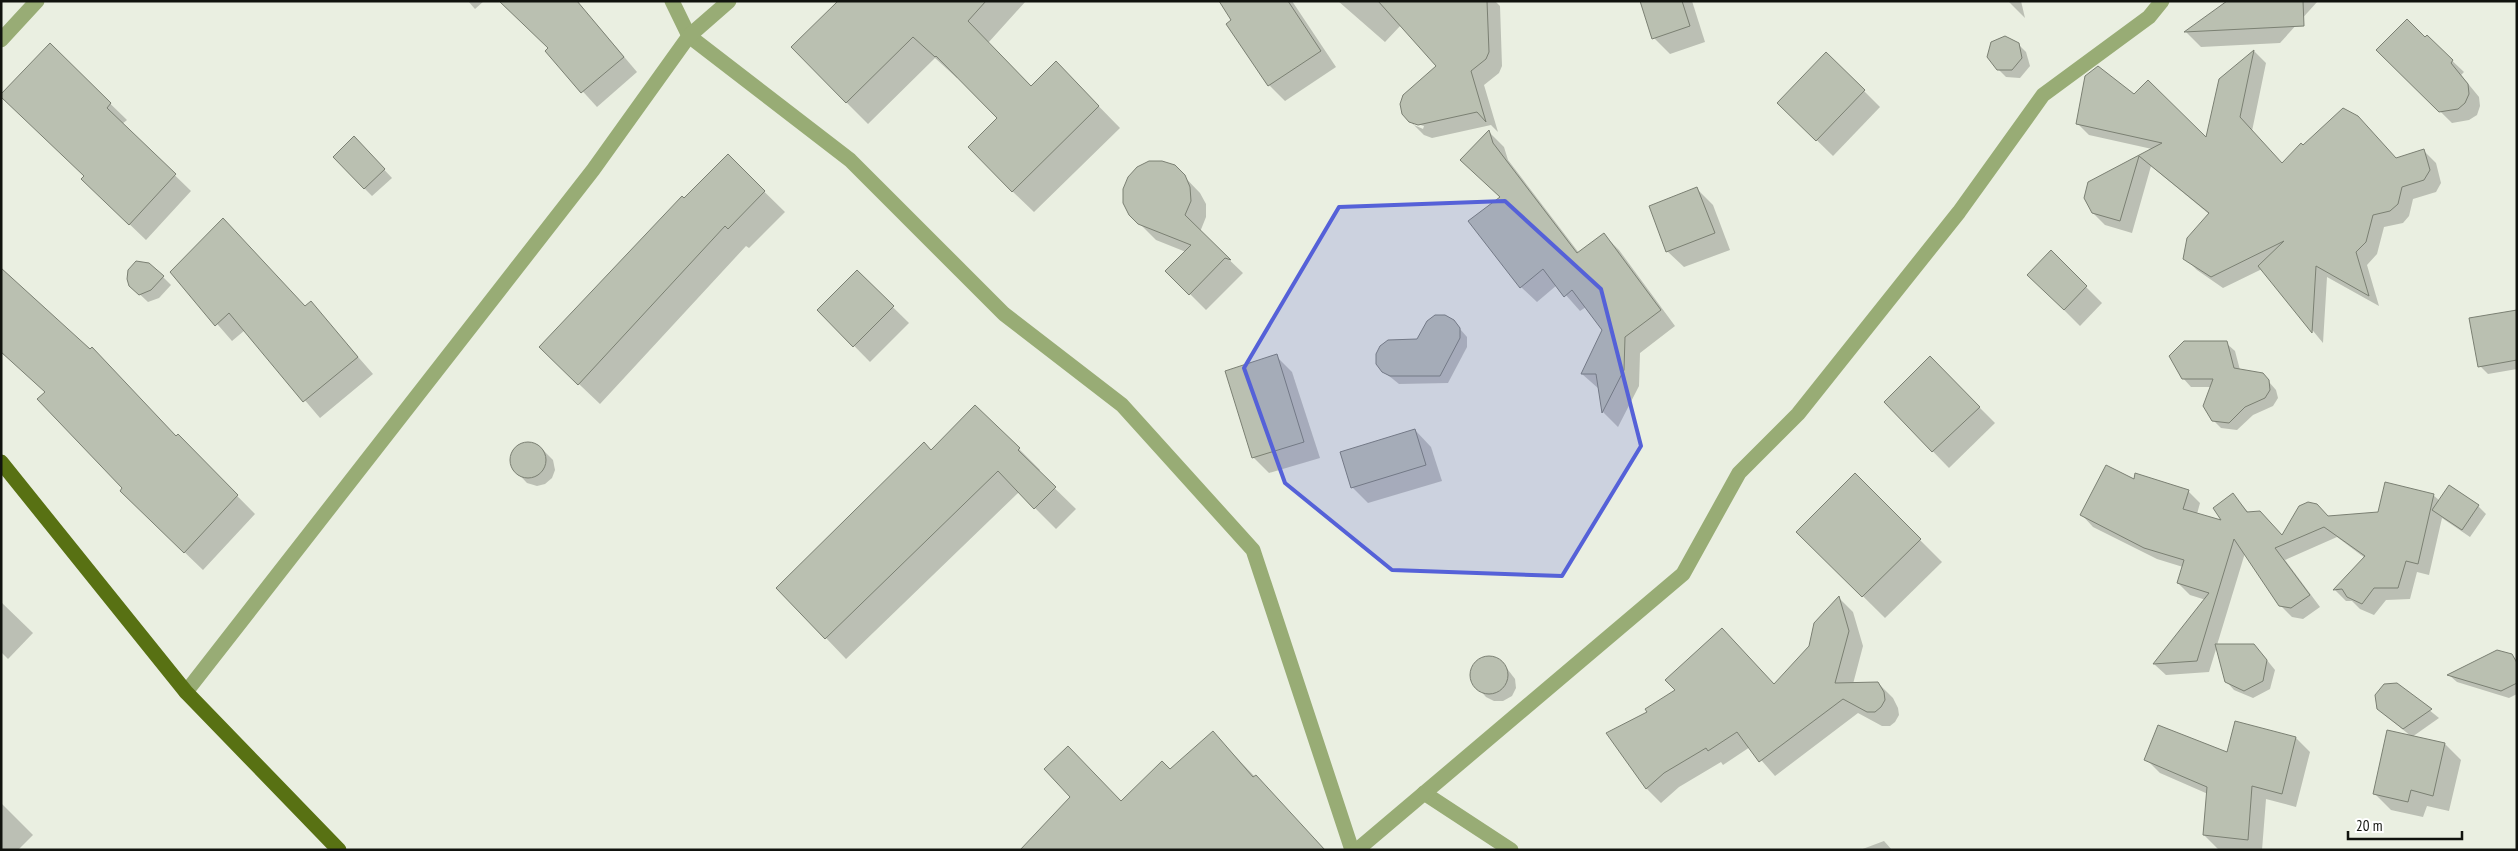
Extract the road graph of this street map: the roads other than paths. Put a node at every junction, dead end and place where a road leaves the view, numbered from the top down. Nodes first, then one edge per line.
1 (37, 1) edge
2 (672, 1) edge
3 (729, 1) edge
4 (2162, 1) edge
5 (689, 36) junction
6 (1, 40) edge
7 (1, 462) edge
8 (186, 692) junction
9 (1424, 793) junction
10 (339, 850) edge
11 (1352, 850) edge
12 (1357, 850) edge
13 (1511, 850) edge

1 - 6 street
2 - 5 street
3 - 5 street
4 - 9 street
5 - 8 street
5 - 11 street
7 - 8 main road
8 - 10 main road
9 - 12 street
9 - 13 street

